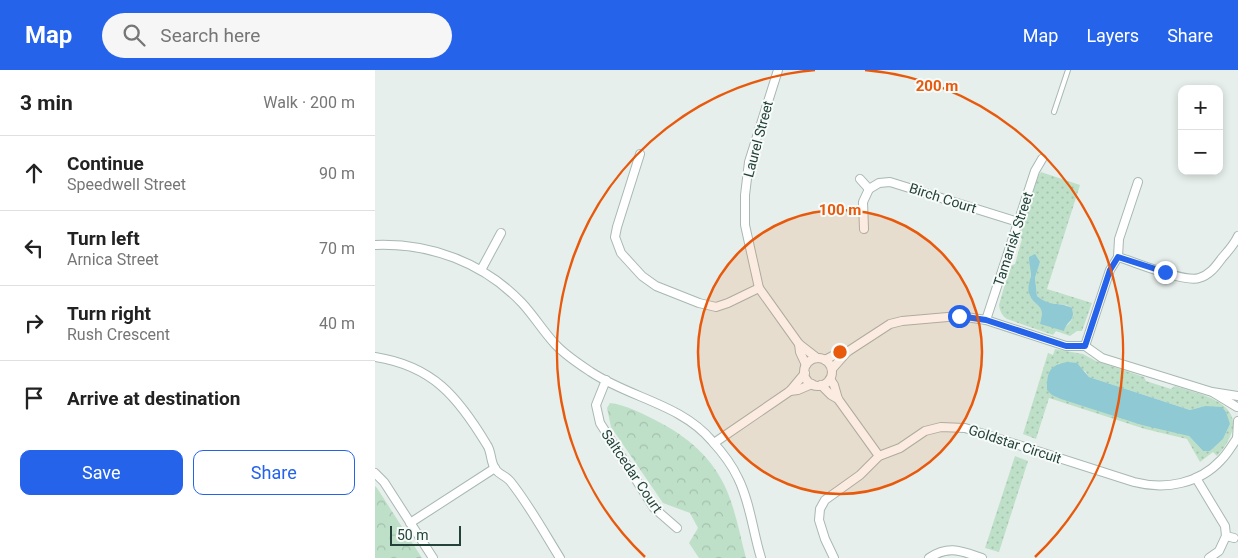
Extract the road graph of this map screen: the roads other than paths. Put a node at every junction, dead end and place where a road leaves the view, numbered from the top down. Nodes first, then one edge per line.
1 (778, 70) edge
2 (1068, 70) edge
3 (1054, 112) dead end
4 (641, 154) dead end
5 (1041, 159) dead end
6 (860, 179) dead end
7 (1138, 182) dead end
8 (869, 188) junction
9 (1018, 222) junction
10 (864, 229) dead end
11 (501, 233) dead end
12 (1238, 236) edge
13 (375, 245) edge
14 (1118, 257) junction
15 (481, 270) junction
16 (759, 288) junction
17 (986, 320) junction
18 (799, 344) junction
19 (1085, 346) junction
20 (847, 352) junction
21 (375, 357) edge
22 (817, 358) junction
23 (825, 360) junction
24 (805, 369) junction
25 (832, 369) junction
26 (830, 379) junction
27 (606, 380) junction
28 (812, 384) junction
29 (821, 385) junction
30 (790, 391) junction
31 (1212, 392) junction
32 (1238, 396) edge
33 (838, 399) junction
34 (1238, 408) edge
35 (1238, 421) edge
36 (1237, 438) edge
37 (714, 443) junction
38 (879, 456) junction
39 (495, 468) junction
40 (375, 473) edge
41 (1196, 478) junction
42 (410, 523) junction
43 (677, 528) dead end
44 (433, 558) edge
45 (560, 558) edge
46 (761, 558) edge
47 (834, 558) edge
48 (929, 558) edge
49 (982, 558) edge
50 (1209, 558) edge

1 - 16 street, Laurel Street
2 - 3 lane
4 - 16 street
5 - 9 street, Tamarisk Street
6 - 8 street
7 - 14 street
8 - 9 street, Birch Court
8 - 10 street
9 - 17 street, Tamarisk Street
11 - 15 street
12 - 14 street
13 - 15 street
14 - 19 street
15 - 27 street
16 - 18 street, Laurel Street
17 - 19 street
17 - 20 street
18 - 22 street, Laurel Street
18 - 24 street, Laurel Street
19 - 31 street
20 - 23 street
20 - 25 street
21 - 39 street
22 - 23 street
22 - 24 street
23 - 25 street
24 - 28 street
24 - 30 street
25 - 26 street
26 - 29 street
26 - 33 street
27 - 37 street
27 - 43 street, Saltcedar Court
28 - 29 street
28 - 30 street
29 - 33 street
30 - 37 street
31 - 32 street
31 - 34 street
33 - 38 street
35 - 36 street, Goldstar Circuit
36 - 41 street, Goldstar Circuit
37 - 46 street
38 - 41 street, Goldstar Circuit
38 - 47 street, Goldstar Circuit
39 - 42 street
39 - 45 street
40 - 42 street
41 - 50 street
42 - 44 street
48 - 49 street

